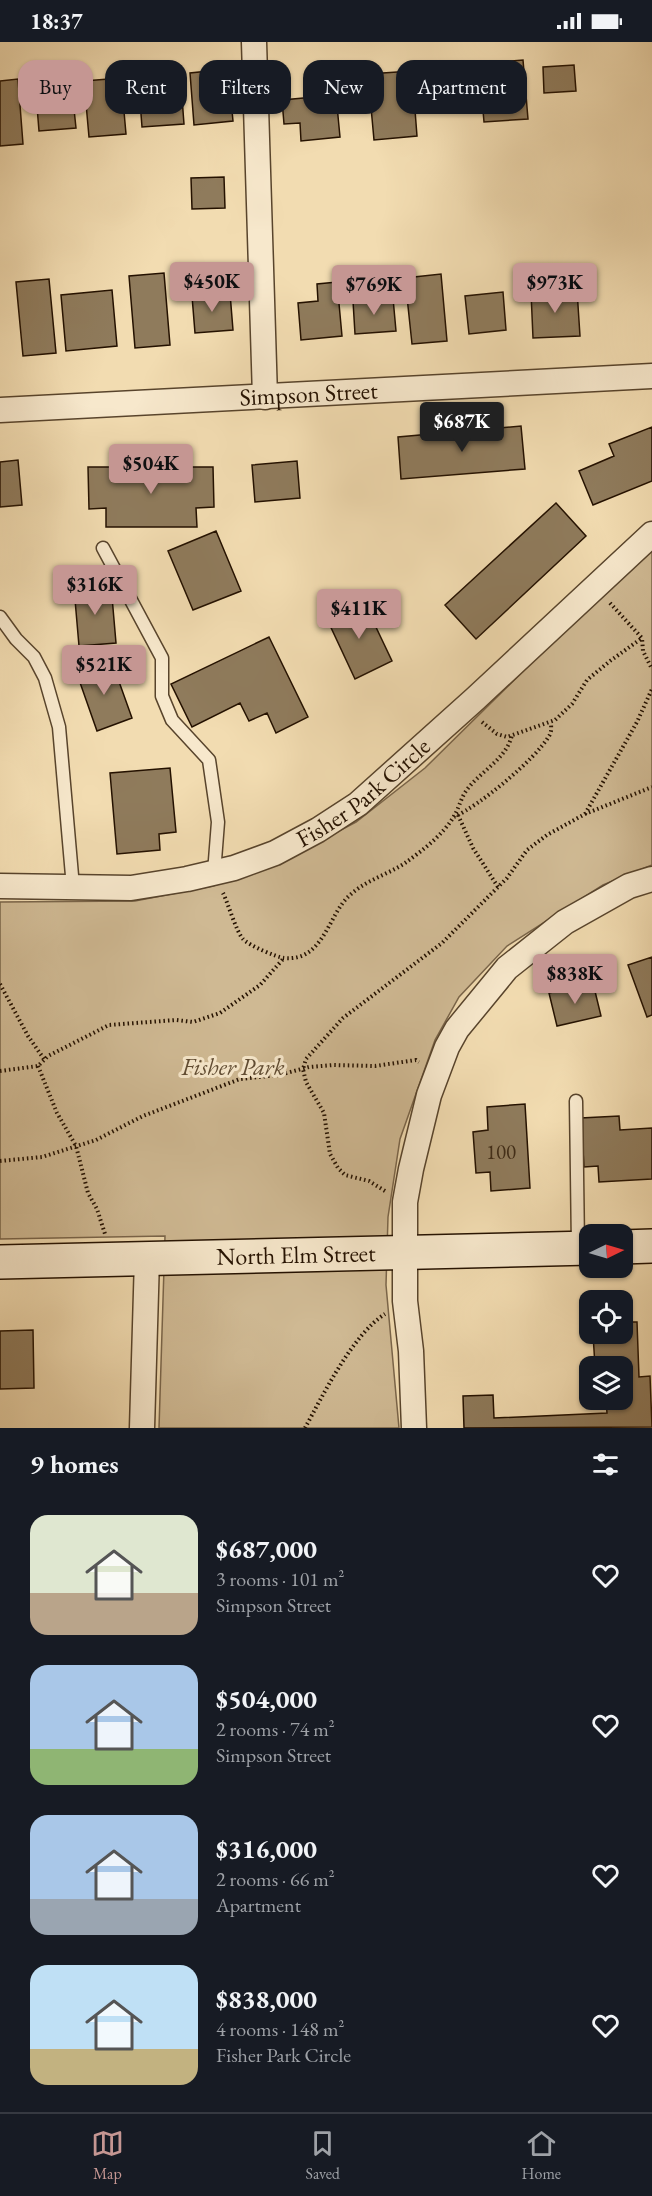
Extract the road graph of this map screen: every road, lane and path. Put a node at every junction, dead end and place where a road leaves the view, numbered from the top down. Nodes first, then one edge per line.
1 (254, 42) edge
2 (652, 376) edge
3 (265, 398) junction
4 (0, 410) edge
5 (652, 534) edge
6 (103, 548) dead end
7 (596, 587) junction
8 (0, 618) edge
9 (642, 638) junction
10 (652, 669) edge
11 (652, 689) edge
12 (465, 708) junction
13 (551, 722) junction
14 (512, 735) junction
15 (652, 787) edge
16 (585, 814) junction
17 (456, 816) junction
18 (214, 873) junction
19 (652, 879) edge
20 (0, 886) edge
21 (73, 887) junction
22 (498, 887) junction
23 (284, 958) junction
24 (0, 984) edge
25 (44, 1059) junction
26 (38, 1066) junction
27 (303, 1069) junction
28 (0, 1071) edge
29 (439, 1071) junction
30 (576, 1101) dead end
31 (76, 1146) junction
32 (0, 1161) edge
33 (405, 1202) junction
34 (583, 1224) edge
35 (652, 1246) edge
36 (633, 1247) edge
37 (579, 1248) edge
38 (405, 1252) junction
39 (147, 1258) junction
40 (114, 1259) junction
41 (0, 1262) edge
42 (406, 1310) junction
43 (142, 1428) edge
44 (305, 1428) edge
45 (414, 1428) edge

1 - 3 street
2 - 3 street, Simpson Street
3 - 4 street, Simpson Street
5 - 7 street, Fisher Park Circle
6 - 18 lane
7 - 9 path
7 - 12 street, Fisher Park Circle
8 - 21 lane
9 - 10 path
9 - 13 path
11 - 16 path
12 - 14 path
12 - 18 street, Fisher Park Circle
13 - 14 path
13 - 17 path
14 - 17 path
15 - 16 path
16 - 22 path
17 - 22 path
17 - 23 path
18 - 21 street, Fisher Park Circle
18 - 23 path
19 - 29 street
20 - 21 street, Fisher Park Circle
22 - 27 path
23 - 25 path
24 - 25 path
25 - 26 path
26 - 28 path
26 - 31 path
27 - 29 path
27 - 31 path
27 - 33 path
29 - 33 street
30 - 34 lane
31 - 32 path
31 - 40 path
33 - 38 street
35 - 36 main road
37 - 38 main road, North Elm Street
38 - 39 main road, North Elm Street
38 - 42 street
39 - 40 main road, North Elm Street
39 - 43 street
40 - 41 main road, North Elm Street
42 - 44 path
42 - 45 street

